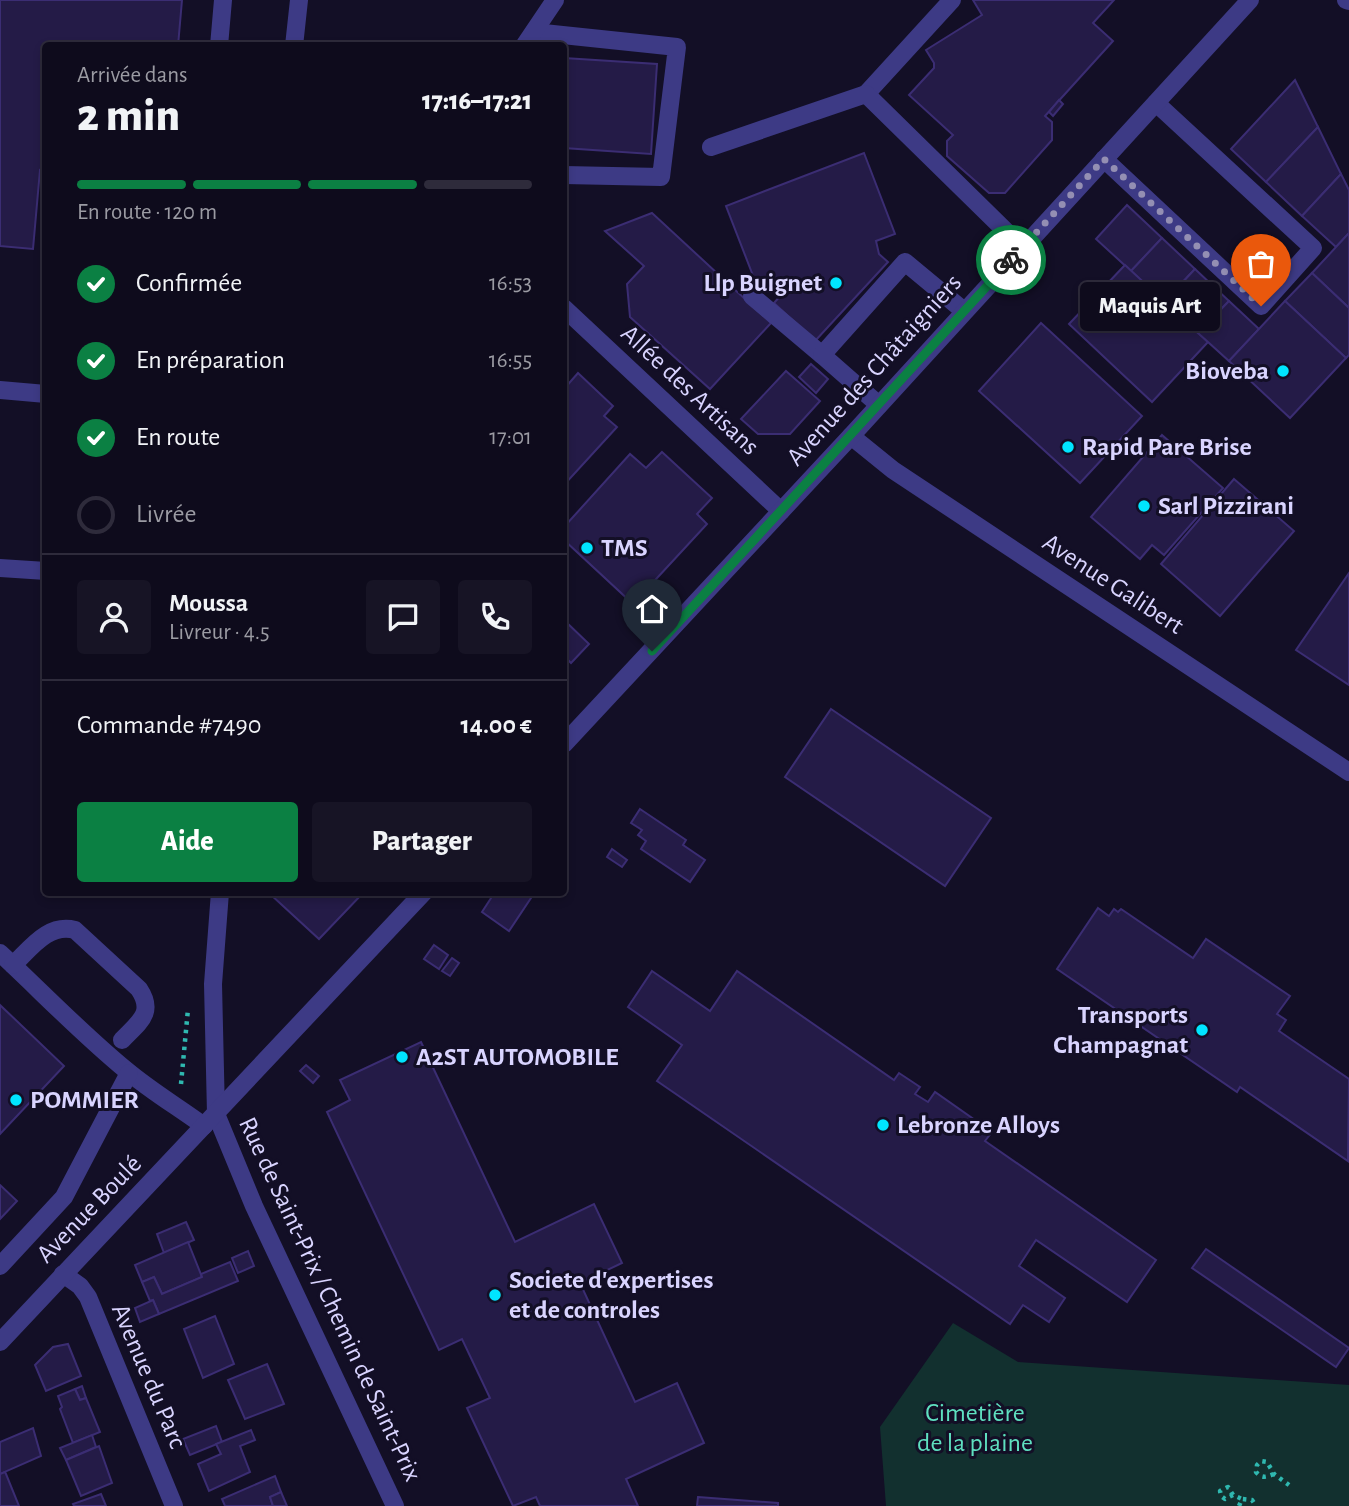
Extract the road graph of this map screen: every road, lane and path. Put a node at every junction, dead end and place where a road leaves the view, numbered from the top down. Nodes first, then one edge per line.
1 (223, 0) edge
2 (299, 0) edge
3 (555, 0) edge
4 (952, 0) edge
5 (1239, 4) edge
6 (529, 38) edge
7 (219, 42) edge
8 (294, 42) edge
9 (866, 94) junction
10 (1156, 103) junction
11 (711, 147) dead end
12 (1104, 159) junction
13 (567, 175) edge
14 (1022, 247) junction
15 (752, 296) dead end
16 (567, 311) edge
17 (964, 311) junction
18 (822, 355) junction
19 (0, 390) edge
20 (42, 394) edge
21 (878, 405) junction
22 (851, 436) junction
23 (781, 511) junction
24 (0, 568) edge
25 (42, 571) edge
26 (567, 741) edge
27 (1349, 772) edge
28 (220, 896) edge
29 (420, 896) edge
30 (6, 959) edge
31 (122, 1040) dead end
32 (129, 1073) junction
33 (210, 1120) junction
34 (0, 1266) edge
35 (63, 1274) junction
36 (0, 1342) edge
37 (1274, 1474) dead end
38 (1289, 1485) dead end
39 (1233, 1495) dead end
40 (1242, 1499) junction
41 (174, 1506) edge
42 (395, 1506) edge
43 (1239, 1506) edge
44 (1256, 1506) edge

1 - 7 street
2 - 8 street
3 - 6 street
4 - 9 street
5 - 10 street, Avenue des Châtaigniers
6 - 13 street
9 - 11 street
9 - 14 street
10 - 12 street, Avenue des Châtaigniers
10 - 12 street
12 - 14 street, Avenue des Châtaigniers
14 - 17 street, Avenue des Châtaigniers
15 - 18 street
16 - 23 street, Allée des Artisans
17 - 18 street
17 - 21 street, Avenue des Châtaigniers
18 - 21 street
19 - 20 street
21 - 22 street, Avenue des Châtaigniers
22 - 23 street, Avenue des Châtaigniers
22 - 27 street, Avenue Galibert
23 - 26 street, Avenue des Châtaigniers
24 - 25 street
28 - 33 street
29 - 33 street
30 - 31 street
30 - 32 street
32 - 33 street
32 - 34 street
33 - 35 street, Avenue Boulé
33 - 42 street, Rue de Saint-Prix / Chemin de Saint-Prix
35 - 36 street, Avenue Boulé
35 - 41 street, Avenue du Parc
37 - 38 path
39 - 40 path
40 - 43 path
40 - 44 path

